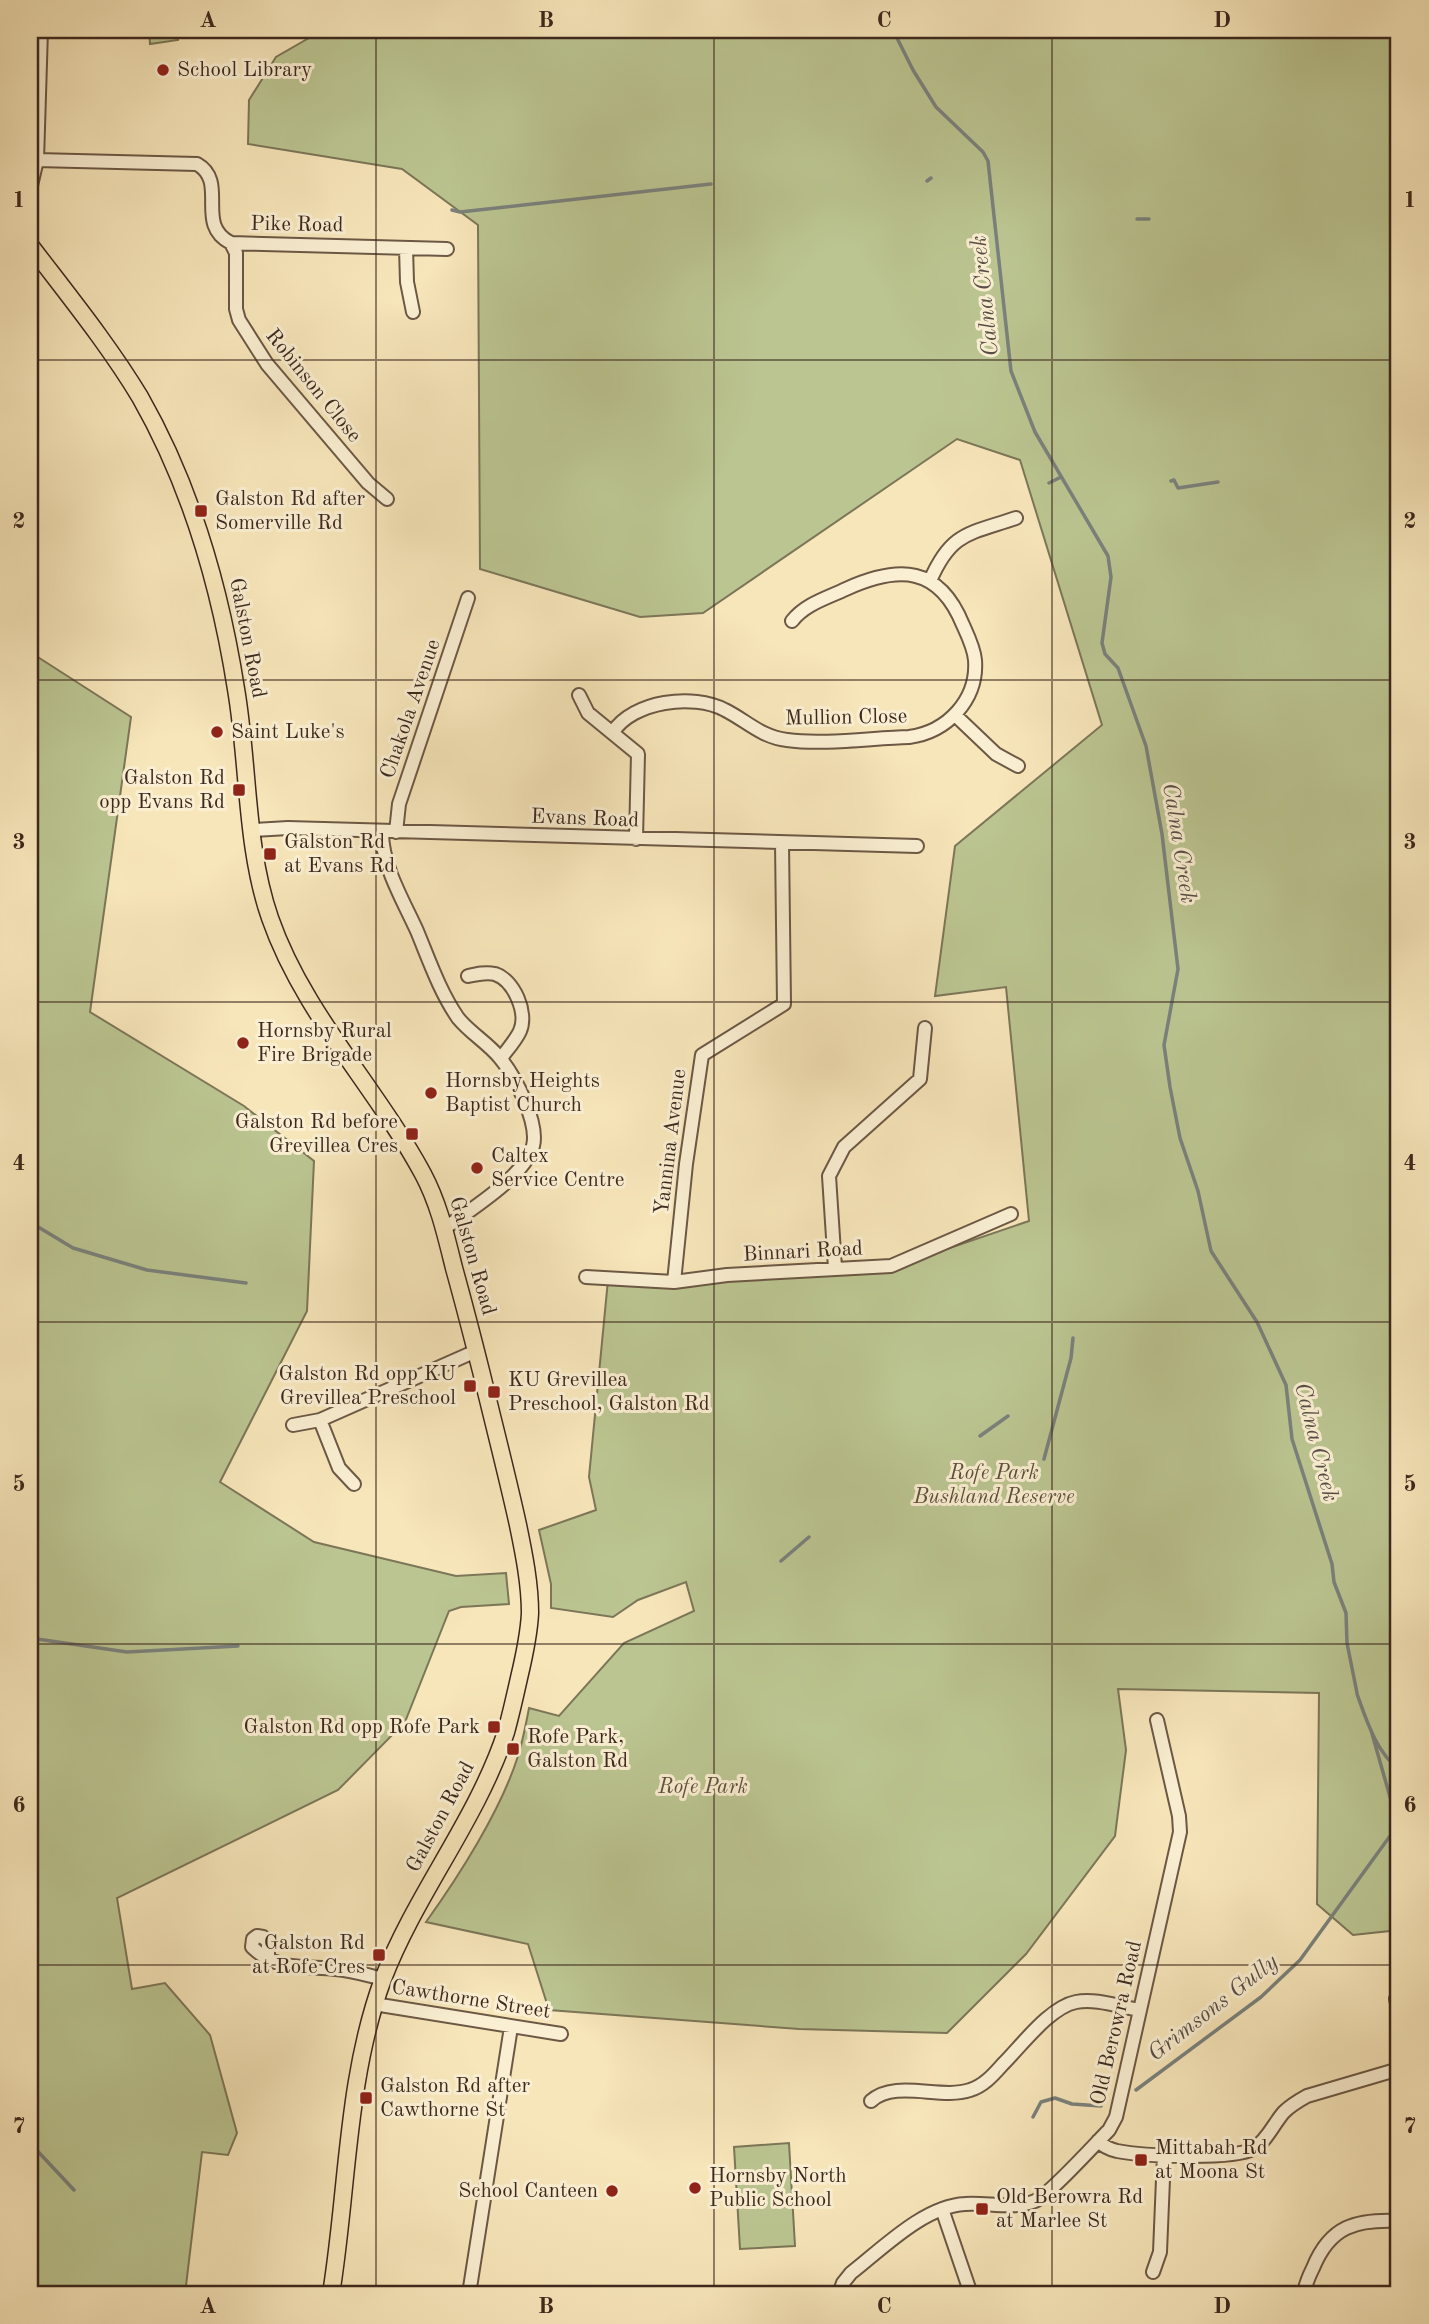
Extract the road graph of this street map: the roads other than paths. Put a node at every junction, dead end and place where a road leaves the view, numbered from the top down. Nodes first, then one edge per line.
1 (41, 30) edge
2 (37, 160) junction
3 (30, 190) edge
4 (232, 243) junction
5 (30, 245) edge
6 (390, 247) junction
7 (406, 248) junction
8 (447, 249) dead end
9 (407, 282) junction
10 (413, 312) dead end
11 (387, 499) dead end
12 (1016, 518) dead end
13 (930, 581) junction
14 (468, 598) dead end
15 (792, 621) dead end
16 (579, 695) dead end
17 (955, 715) junction
18 (613, 732) junction
19 (1018, 766) dead end
20 (252, 830) junction
21 (382, 832) junction
22 (396, 832) junction
23 (636, 839) junction
24 (782, 844) junction
25 (917, 846) dead end
26 (468, 976) dead end
27 (925, 1028) dead end
28 (500, 1058) junction
29 (1011, 1214) dead end
30 (445, 1228) junction
31 (835, 1268) junction
32 (586, 1277) dead end
33 (674, 1282) junction
34 (476, 1351) junction
35 (320, 1420) junction
36 (293, 1425) dead end
37 (354, 1484) dead end
38 (1157, 1720) dead end
39 (268, 1957) dead end
40 (383, 1979) junction
41 (1396, 1999) dead end
42 (374, 2004) junction
43 (1140, 2010) junction
44 (1399, 2014) edge
45 (511, 2027) junction
46 (561, 2034) dead end
47 (1399, 2069) edge
48 (871, 2101) dead end
49 (1098, 2141) junction
50 (1164, 2155) junction
51 (942, 2209) junction
52 (1399, 2221) edge
53 (1153, 2272) dead end
54 (331, 2294) edge
55 (469, 2294) edge
56 (839, 2294) edge
57 (971, 2294) edge
58 (1304, 2294) edge

1 - 2 street
2 - 3 street
2 - 4 street, Pike Road
4 - 6 street, Pike Road
4 - 11 street, Robinson Close
5 - 20 main road, Galston Road
6 - 7 street, Pike Road
6 - 9 street
7 - 8 street, Pike Road
7 - 9 street
9 - 10 street
12 - 13 street
13 - 15 street
13 - 17 street, Mullion Close
14 - 22 street, Chakola Avenue
16 - 18 street
17 - 18 street, Mullion Close
17 - 19 street
18 - 23 street
20 - 21 street, Evans Road
20 - 30 main road, Galston Road
21 - 22 street, Evans Road
21 - 28 street
22 - 23 street, Evans Road
23 - 24 street, Evans Road
24 - 25 street, Evans Road
24 - 33 street, Yannina Avenue
26 - 28 street
27 - 31 street
28 - 30 street
29 - 31 street, Binnari Road
30 - 34 main road, Galston Road
31 - 33 street, Binnari Road
32 - 33 street, Binnari Road
34 - 35 street
34 - 40 main road, Galston Road
35 - 36 street
35 - 37 street
38 - 43 street, Old Berowra Road
39 - 40 street
40 - 42 main road, Galston Road
41 - 44 street
42 - 45 street, Cawthorne Street
42 - 54 main road, Galston Road
43 - 48 street
43 - 49 street, Old Berowra Road
45 - 46 street, Cawthorne Street
45 - 55 street
47 - 50 street
49 - 50 street
49 - 51 street, Old Berowra Road
50 - 53 street
51 - 56 street, Old Berowra Road
51 - 57 street
52 - 58 street

